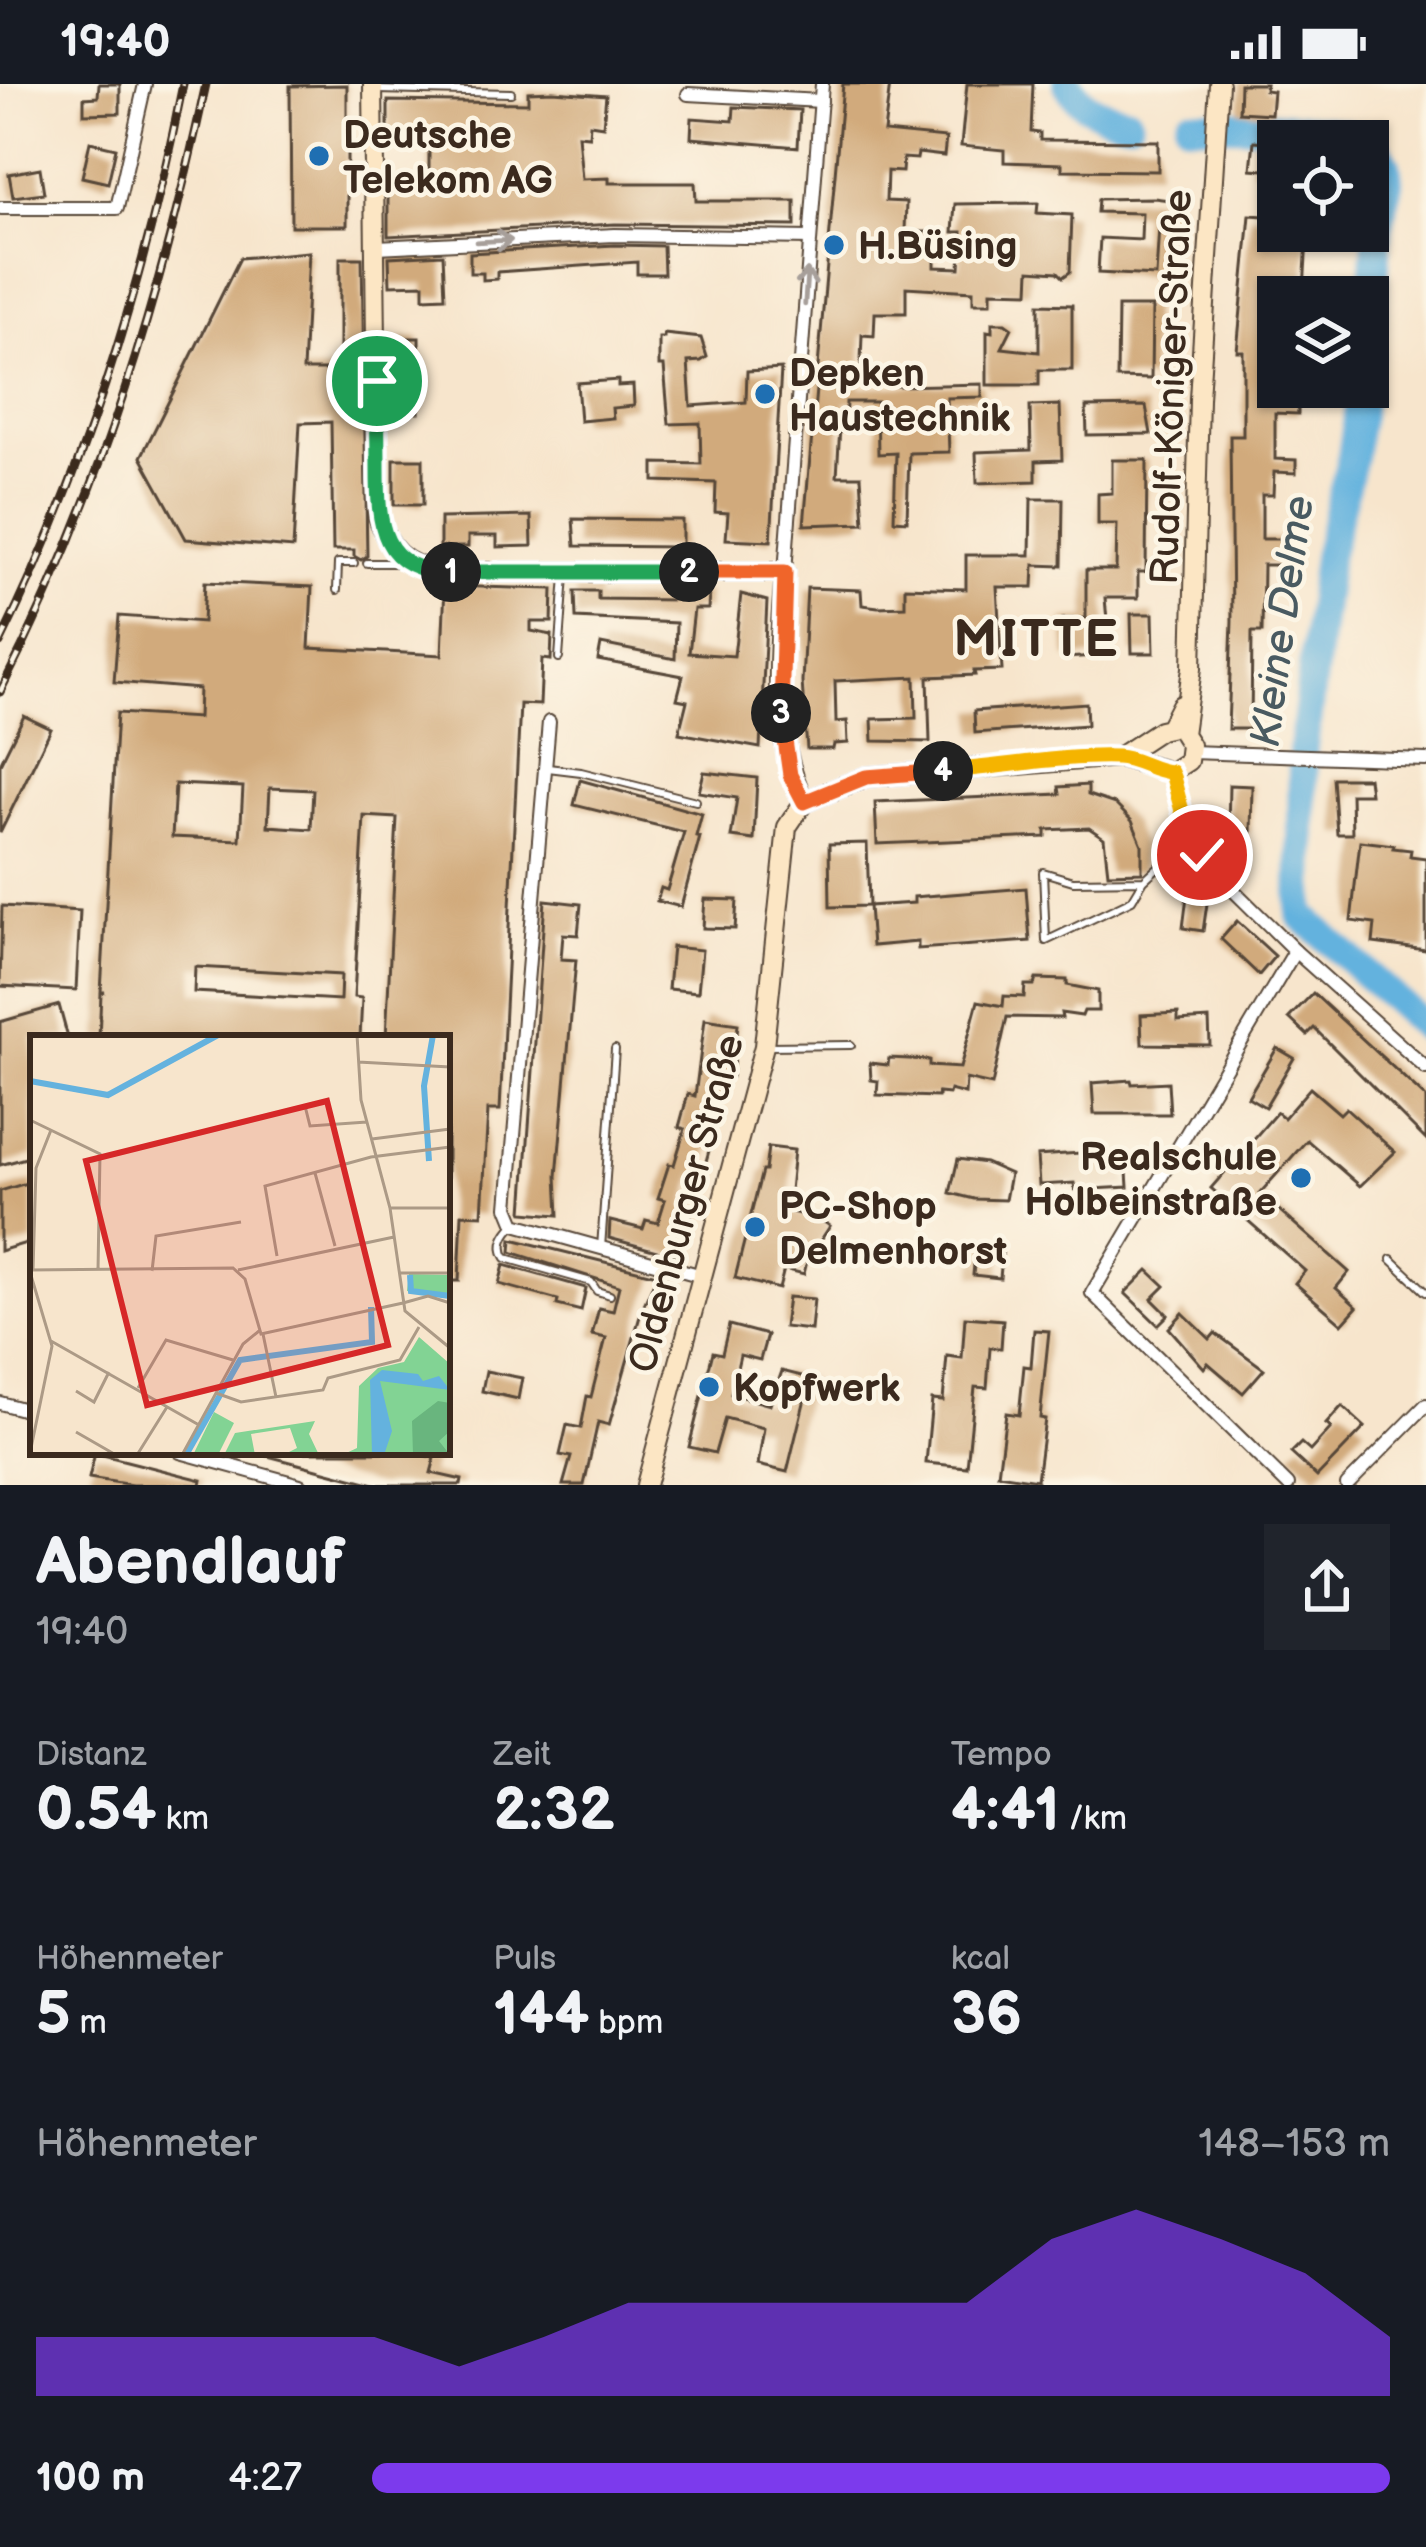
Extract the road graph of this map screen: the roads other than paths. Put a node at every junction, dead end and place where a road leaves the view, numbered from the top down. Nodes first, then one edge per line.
1 (145, 84) edge
2 (822, 84) edge
3 (1219, 84) edge
4 (373, 87) edge
5 (512, 92) dead end
6 (688, 94) dead end
7 (820, 101) junction
8 (1, 208) edge
9 (809, 238) junction
10 (377, 247) junction
11 (354, 563) dead end
12 (367, 563) dead end
13 (411, 564) junction
14 (566, 572) junction
15 (785, 572) junction
16 (337, 590) dead end
17 (559, 658) dead end
18 (549, 722) dead end
19 (1149, 738) junction
20 (1181, 738) junction
21 (1119, 757) junction
22 (1426, 760) edge
23 (1150, 764) junction
24 (544, 768) junction
25 (1171, 772) junction
26 (696, 801) dead end
27 (804, 802) junction
28 (1190, 838) junction
29 (1144, 880) junction
30 (1295, 951) junction
31 (851, 1045) dead end
32 (764, 1046) junction
33 (615, 1049) dead end
34 (1426, 1068) edge
35 (514, 1224) junction
36 (601, 1248) junction
37 (1391, 1259) dead end
38 (702, 1276) junction
39 (1426, 1292) edge
40 (610, 1295) dead end
41 (0, 1403) edge
42 (1426, 1406) edge
43 (30, 1411) edge
44 (191, 1455) edge
45 (300, 1485) edge
46 (646, 1485) edge
47 (1288, 1485) edge
48 (1347, 1485) edge

1 - 8 street
2 - 7 street
3 - 20 main road, Rudolf-Königer-Straße
4 - 5 lane
4 - 10 main road
6 - 7 street
7 - 9 street
10 -> 9 street
15 -> 9 street
10 - 13 main road
11 - 16 lane
12 - 13 lane
13 - 14 main road
14 - 15 main road
14 - 17 lane
15 - 27 main road
18 - 24 street
19 - 20 main road
19 - 21 main road
19 - 23 main road
20 - 22 street
20 - 25 main road
21 - 23 main road
21 - 27 main road
23 - 25 main road
24 - 26 lane
24 - 35 street
25 - 28 street
27 - 32 main road, Oldenburger Straße
28 - 29 lane
28 - 30 street
29 - 29 lane
30 - 34 street
30 - 47 street
31 - 32 lane
32 - 38 main road, Oldenburger Straße
33 - 36 lane
35 - 36 street
35 - 40 lane
36 - 38 street
37 - 39 lane
38 - 46 main road, Oldenburger Straße
41 - 43 street
42 - 48 street
44 - 45 street

